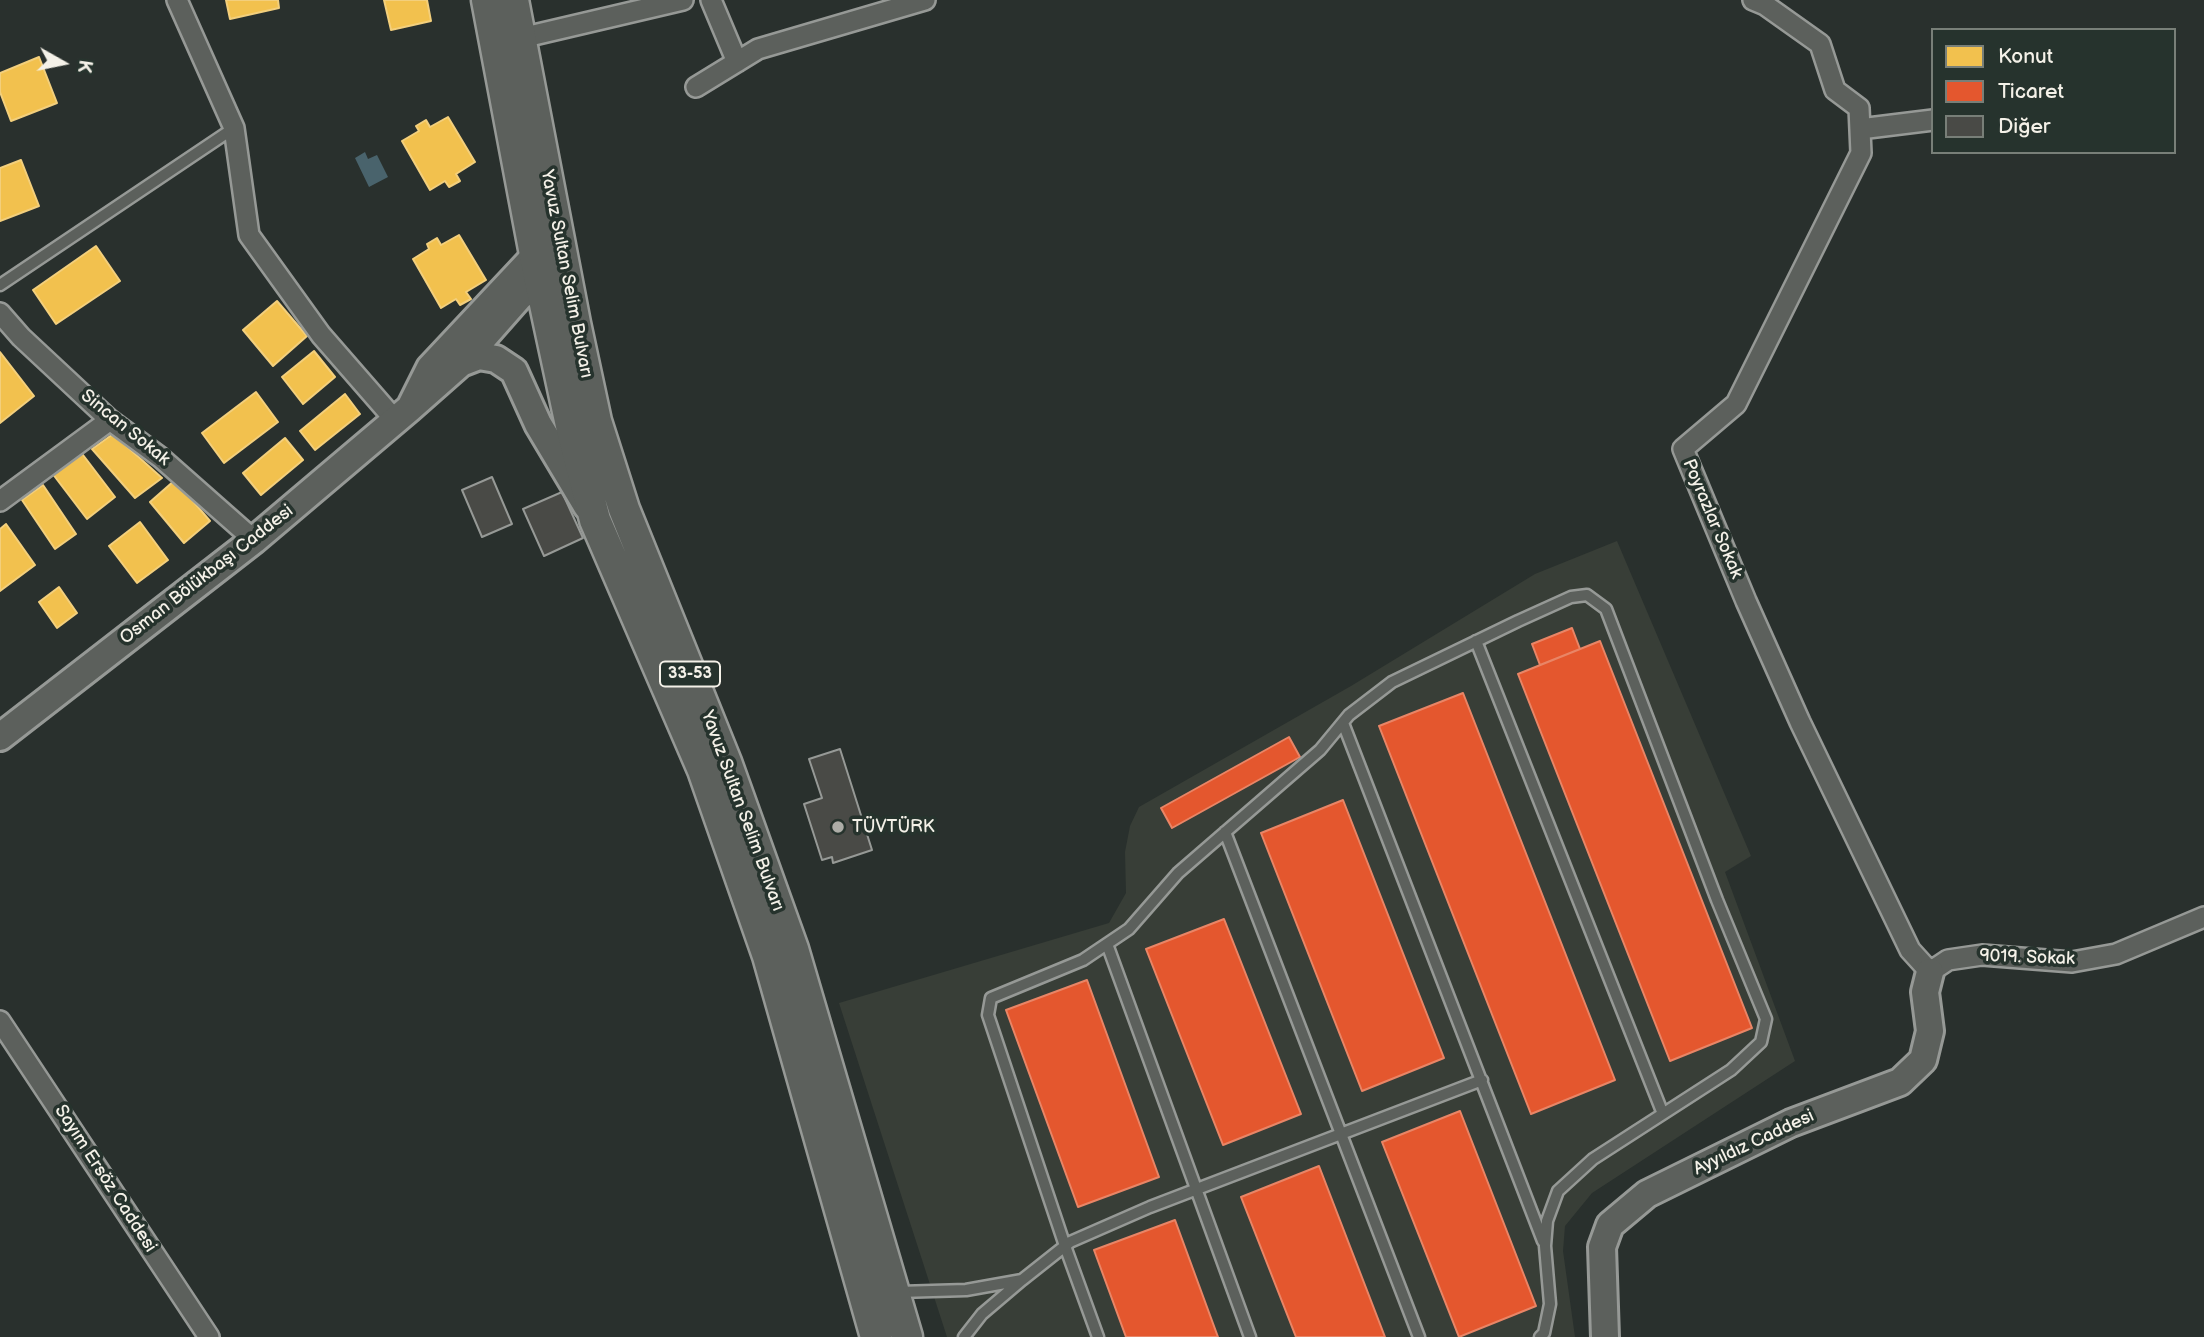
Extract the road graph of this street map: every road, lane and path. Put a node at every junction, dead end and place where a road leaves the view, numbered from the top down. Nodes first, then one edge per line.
1 (177, 0) edge
2 (487, 0) edge
3 (513, 0) edge
4 (683, 0) edge
5 (711, 0) edge
6 (925, 0) edge
7 (1753, 0) edge
8 (521, 38) junction
9 (737, 62) junction
10 (696, 87) dead end
11 (1931, 120) edge
12 (234, 128) junction
13 (1860, 130) junction
14 (537, 268) junction
15 (0, 285) edge
16 (0, 313) edge
17 (461, 363) junction
18 (403, 414) junction
19 (110, 420) junction
20 (0, 501) edge
21 (596, 520) junction
22 (254, 540) junction
23 (1476, 641) junction
24 (1343, 723) junction
25 (0, 737) edge
26 (1225, 832) junction
27 (2204, 916) edge
28 (1107, 944) junction
29 (1930, 972) junction
30 (0, 1021) edge
31 (1482, 1080) junction
32 (1663, 1114) junction
33 (1341, 1135) junction
34 (1196, 1190) junction
35 (1065, 1246) junction
36 (1545, 1246) junction
37 (1022, 1280) junction
38 (893, 1292) junction
39 (209, 1337) edge
40 (876, 1337) edge
41 (907, 1337) edge
42 (964, 1337) edge
43 (1098, 1337) edge
44 (1250, 1337) edge
45 (1419, 1337) edge
46 (1540, 1337) edge
47 (1605, 1337) edge

1 - 12 street
2 - 14 main road, Yavuz Sultan Selim Bulvarı / 33-53
3 - 8 main road, Yavuz Sultan Selim Bulvarı / 33-53
4 - 8 street
5 - 9 street
6 - 9 street
7 - 13 street, Poyrazlar Sokak
8 - 38 main road, Yavuz Sultan Selim Bulvarı / 33-53
9 - 10 street
11 - 13 street
12 - 15 lane
12 - 18 street
13 - 29 street, Poyrazlar Sokak
14 - 17 street, Osman Bölükbaşı Caddesi
14 - 18 street, Osman Bölükbaşı Caddesi
14 - 21 main road, Yavuz Sultan Selim Bulvarı / 33-53
16 - 19 street, Sincan Sokak
17 - 18 street, Osman Bölükbaşı Caddesi
17 - 21 street
18 - 22 street, Osman Bölükbaşı Caddesi
19 - 20 street
19 - 22 street, Sincan Sokak
21 - 40 main road, Yavuz Sultan Selim Bulvarı / 33-53
22 - 25 street, Osman Bölükbaşı Caddesi
23 - 24 lane
23 - 32 lane
23 - 32 lane
24 - 26 lane
24 - 31 lane
26 - 28 lane
26 - 33 lane
27 - 29 street, 9019. Sokak
28 - 34 lane
28 - 35 lane
29 - 47 street, Ayyıldız Caddesi
30 - 39 street, Sayım Ersöz Caddesi
31 - 33 lane
31 - 36 lane
32 - 36 lane
33 - 34 lane
33 - 45 lane
34 - 35 lane
34 - 44 lane
35 - 37 lane
35 - 43 lane
36 - 46 lane
37 - 38 lane
37 - 42 lane
38 - 41 main road, Yavuz Sultan Selim Bulvarı / 33-53

